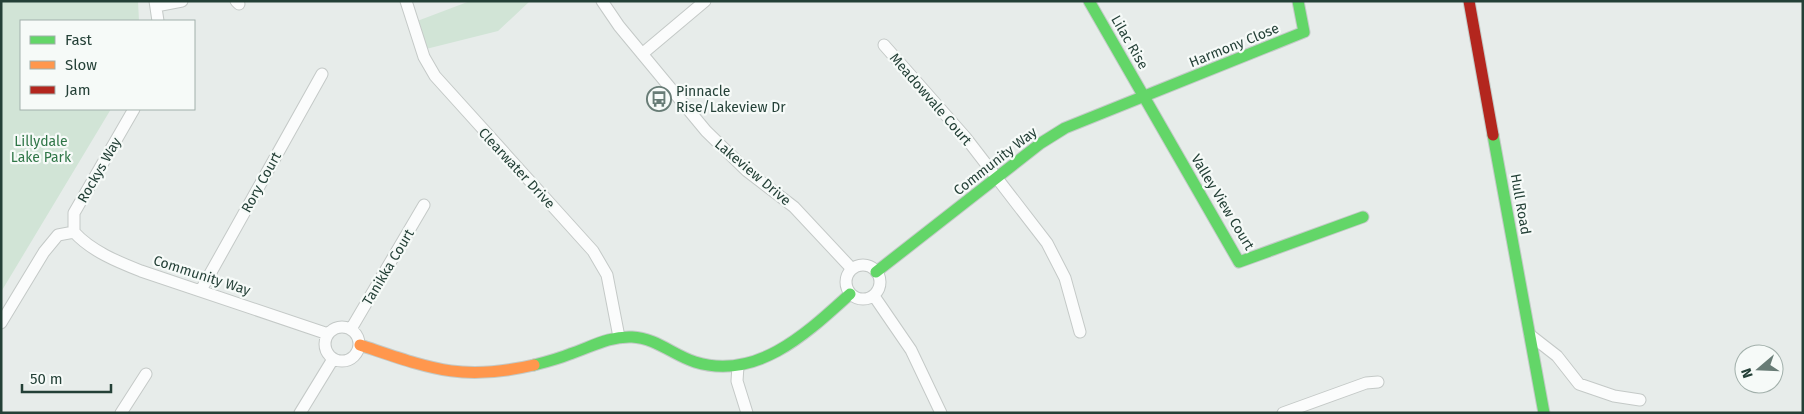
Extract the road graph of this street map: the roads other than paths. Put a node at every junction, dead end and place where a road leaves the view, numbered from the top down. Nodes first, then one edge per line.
1 (182, 1) edge
2 (406, 1) edge
3 (602, 1) edge
4 (705, 1) edge
5 (1089, 1) edge
6 (1298, 1) edge
7 (1468, 1) edge
8 (156, 4) edge
9 (158, 20) edge
10 (884, 45) dead end
11 (642, 54) junction
12 (322, 74) dead end
13 (1145, 98) junction
14 (133, 110) edge
15 (996, 178) junction
16 (424, 205) dead end
17 (1362, 217) dead end
18 (74, 232) junction
19 (852, 269) junction
20 (876, 272) junction
21 (201, 290) junction
22 (850, 294) junction
23 (874, 296) junction
24 (1, 323) edge
25 (351, 329) junction
26 (1080, 332) dead end
27 (328, 334) junction
28 (1530, 335) junction
29 (619, 337) junction
30 (360, 345) junction
31 (333, 359) junction
32 (738, 366) junction
33 (146, 374) dead end
34 (1378, 382) dead end
35 (1640, 400) dead end
36 (121, 413) edge
37 (300, 413) edge
38 (747, 413) edge
39 (941, 413) edge
40 (1283, 413) edge
41 (1544, 413) edge

1 - 8 street
2 - 29 street, Clearwater Drive
3 - 11 street, Lakeview Drive
4 - 11 street
5 - 13 street, Lilac Rise
6 - 13 street, Harmony Close
7 - 28 street, Hull Road
8 - 9 street
10 - 15 street, Meadowvale Court
11 - 19 street, Lakeview Drive
12 - 21 street, Rory Court
13 - 15 street, Community Way
13 - 17 street, Valley View Court
14 - 18 street, Rockys Way
15 - 20 street, Community Way
15 - 26 street, Meadowvale Court
16 - 25 street, Tanikka Court
18 - 21 street, Community Way
18 - 24 street
19 - 20 street
19 - 22 street
20 - 23 street
21 - 27 street, Community Way
22 - 23 street
22 - 32 street
23 - 39 street
25 - 27 street
25 - 30 street
27 - 31 street
28 - 35 street
28 - 41 street, Hull Road
29 - 30 street
29 - 32 street
30 - 31 street
31 - 37 street
32 - 38 street
33 - 36 street
34 - 40 street

